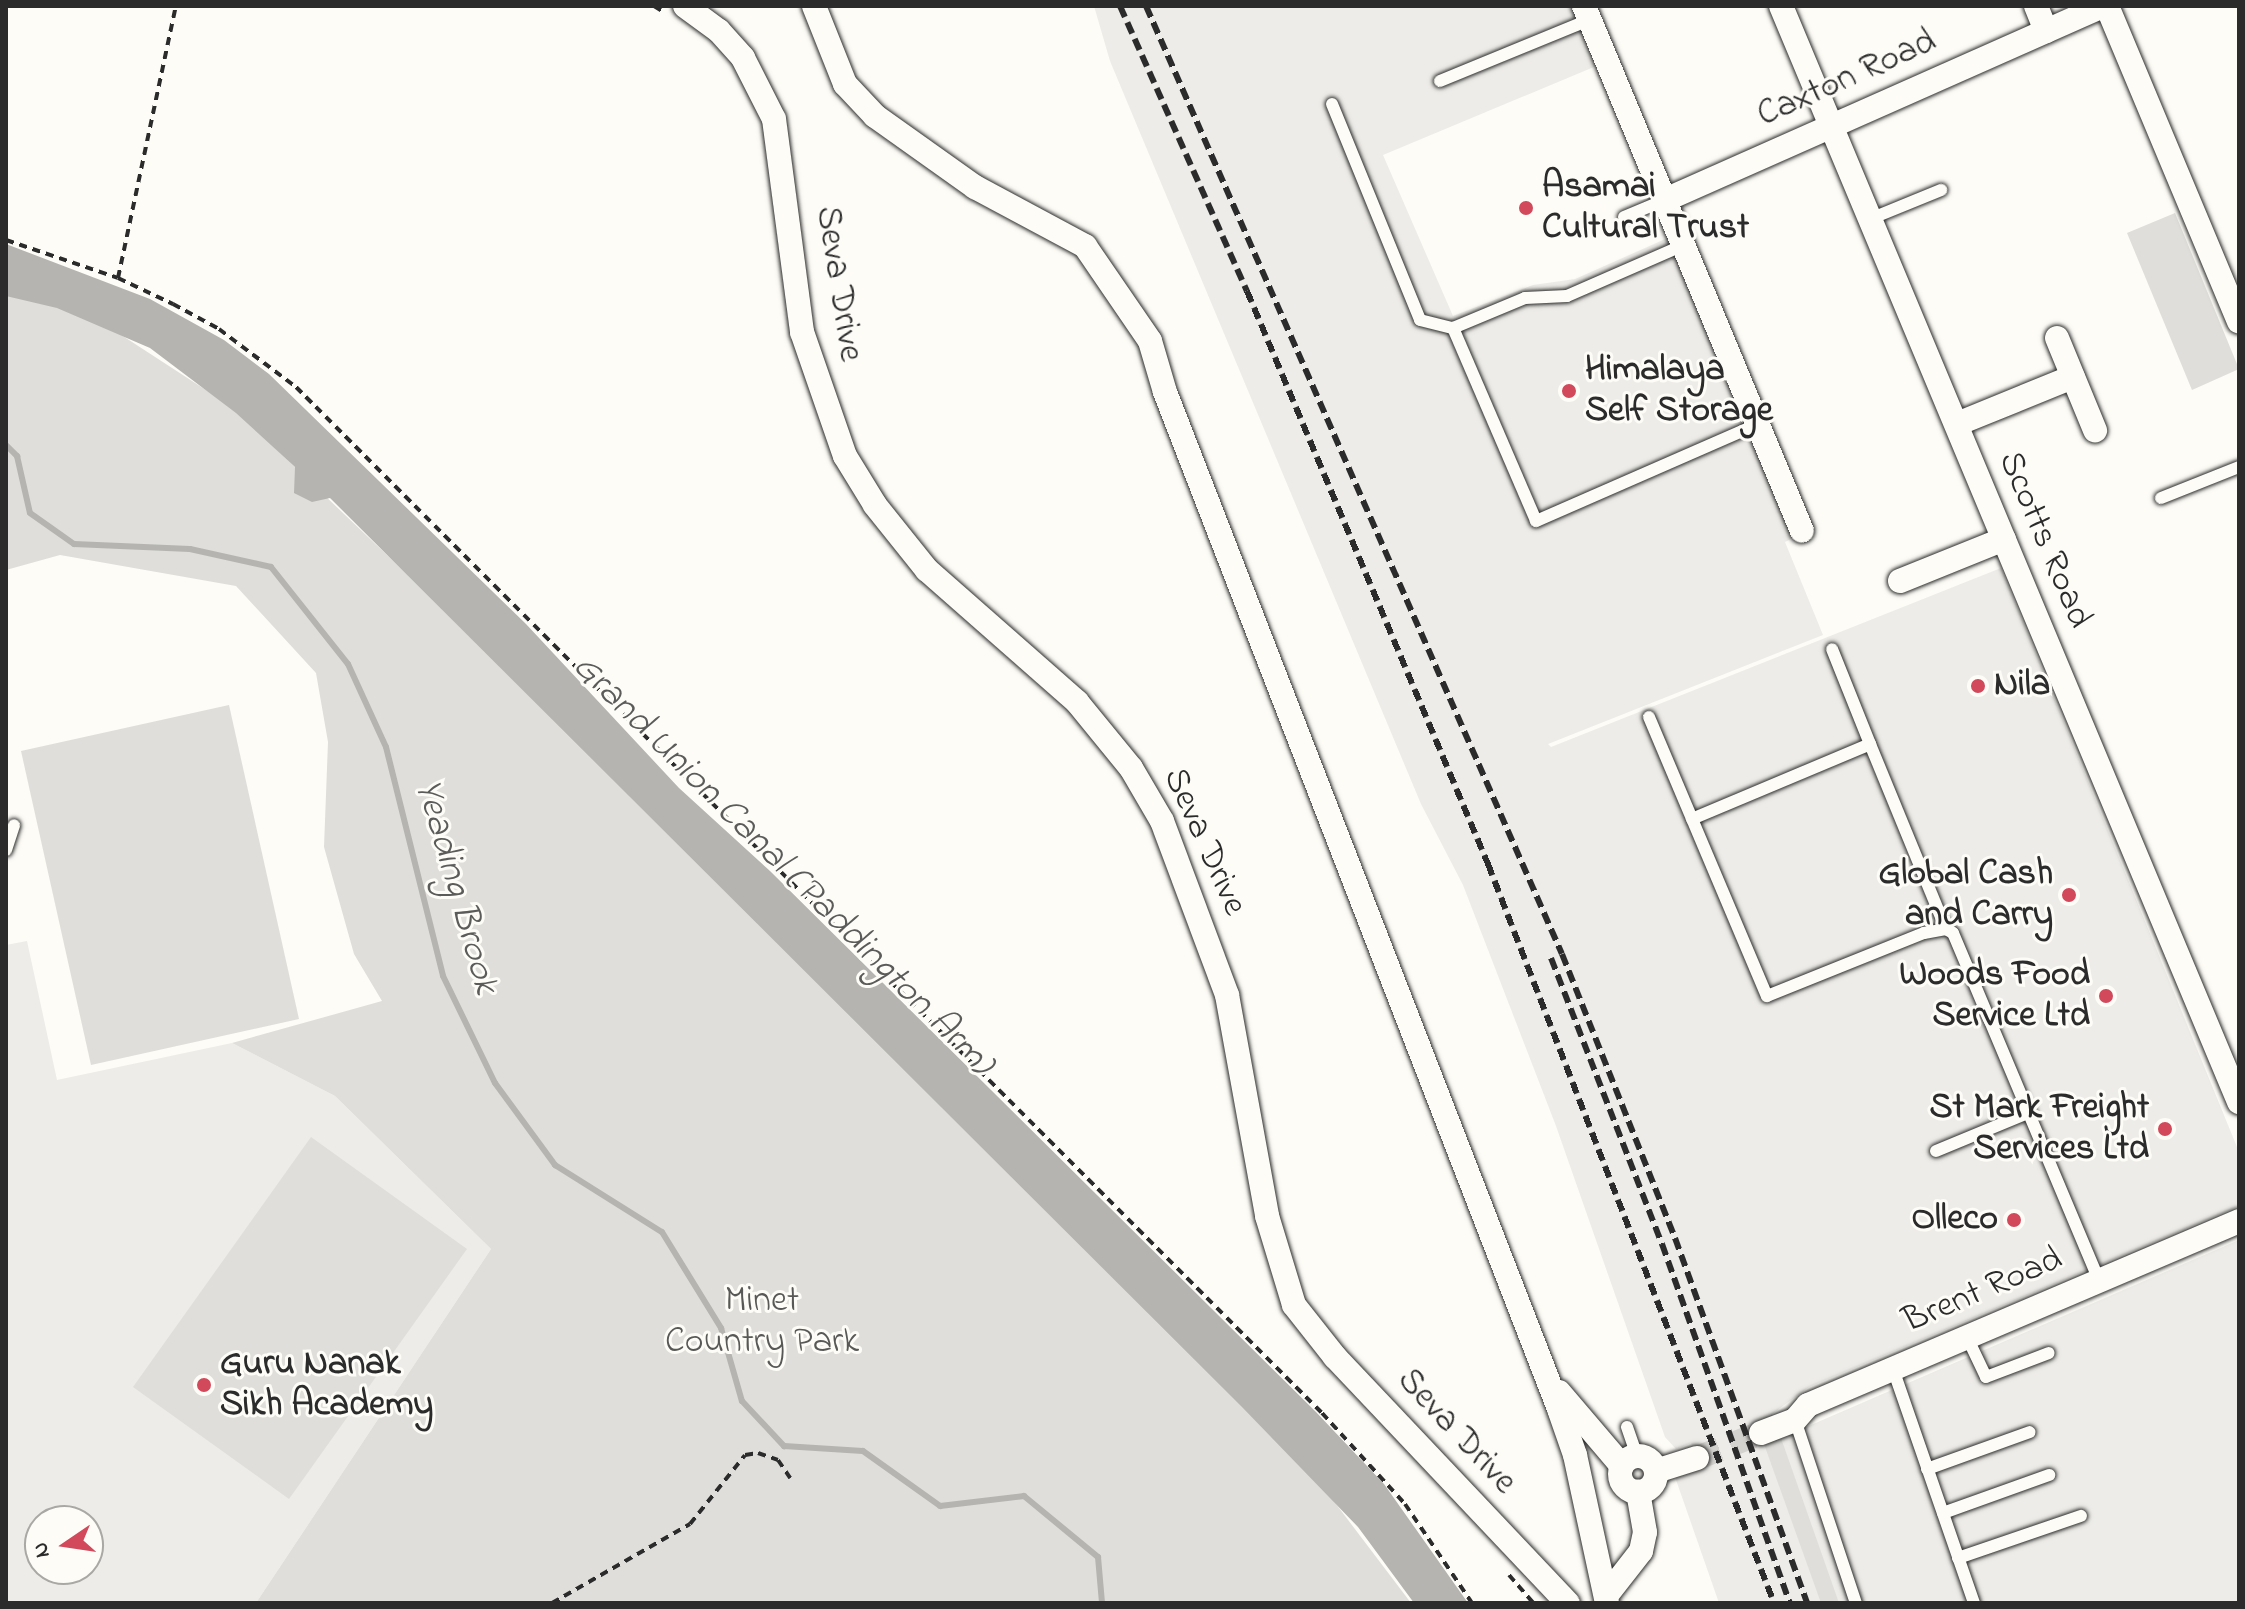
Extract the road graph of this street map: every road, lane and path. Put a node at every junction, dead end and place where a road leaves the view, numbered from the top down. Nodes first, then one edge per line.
1 (176, 6) edge
2 (685, 6) edge
3 (814, 6) edge
4 (1781, 6) edge
5 (2036, 6) edge
6 (2105, 6) edge
7 (1586, 13) edge
8 (2046, 31) junction
9 (1440, 81) dead end
10 (1332, 104) dead end
11 (1832, 125) junction
12 (1941, 190) dead end
13 (1665, 200) junction
14 (1624, 217) dead end
15 (1870, 219) junction
16 (6, 240) edge
17 (1684, 245) junction
18 (118, 278) junction
19 (2239, 321) edge
20 (1453, 328) junction
21 (2057, 338) dead end
22 (2073, 377) junction
23 (1758, 424) junction
24 (1957, 424) junction
25 (2095, 430) dead end
26 (2239, 467) edge
27 (2161, 498) dead end
28 (1802, 531) dead end
29 (2004, 539) junction
30 (1900, 581) dead end
31 (1832, 649) dead end
32 (1649, 717) dead end
33 (1870, 744) junction
34 (1692, 819) junction
35 (14, 825) dead end
36 (6, 850) edge
37 (1946, 929) junction
38 (2239, 1102) edge
39 (2030, 1112) junction
40 (1936, 1151) dead end
41 (2239, 1221) edge
42 (2099, 1280) junction
43 (1967, 1337) junction
44 (2049, 1353) dead end
45 (1893, 1369) junction
46 (1548, 1383) junction
47 (1795, 1420) junction
48 (1627, 1427) dead end
49 (2030, 1432) dead end
50 (1761, 1433) tunnel mouth
51 (1697, 1458) tunnel mouth
52 (1638, 1464) junction
53 (1927, 1469) junction
54 (2049, 1475) dead end
55 (790, 1478) dead end
56 (1943, 1513) junction
57 (2081, 1516) dead end
58 (1958, 1558) junction
59 (1607, 1600) edge
60 (552, 1603) edge
61 (1472, 1603) edge
62 (1568, 1603) edge
63 (1856, 1603) edge
64 (1974, 1603) edge

1 - 18 path
2 - 62 street, Seva Drive
3 - 46 street
4 - 11 street, Scotts Road
5 - 8 street
6 - 8 street, Caxton Road
6 - 19 street
7 - 9 lane
7 - 13 street
8 - 11 street, Caxton Road
10 - 20 lane
11 - 13 street, Caxton Road
11 - 15 street, Scotts Road
12 - 15 lane
13 - 14 lane
13 - 17 street
15 - 24 street, Scotts Road
16 - 18 path
17 - 20 lane
17 - 23 street
18 - 61 path
20 - 23 lane
21 - 22 street
22 - 24 street
22 - 25 street
23 - 28 street
24 - 29 street, Scotts Road
26 - 27 lane
29 - 30 street
29 - 38 street, Scotts Road
31 - 33 lane
32 - 34 lane
33 - 34 lane
33 - 37 lane
34 - 37 lane
35 - 36 lane
37 - 39 lane
39 - 40 lane
39 - 42 lane
41 - 42 street, Brent Road
42 - 43 street, Brent Road
43 - 44 lane
43 - 45 street, Brent Road
45 - 47 street, Brent Road
45 - 53 lane
46 - 52 street
46 - 59 street
47 - 50 street, Brent Road
47 - 63 lane
48 - 52 lane
49 - 53 lane
51 - 52 street
52 - 59 street
53 - 56 lane
54 - 56 lane
55 - 60 path
56 - 58 lane
57 - 58 lane
58 - 64 lane

